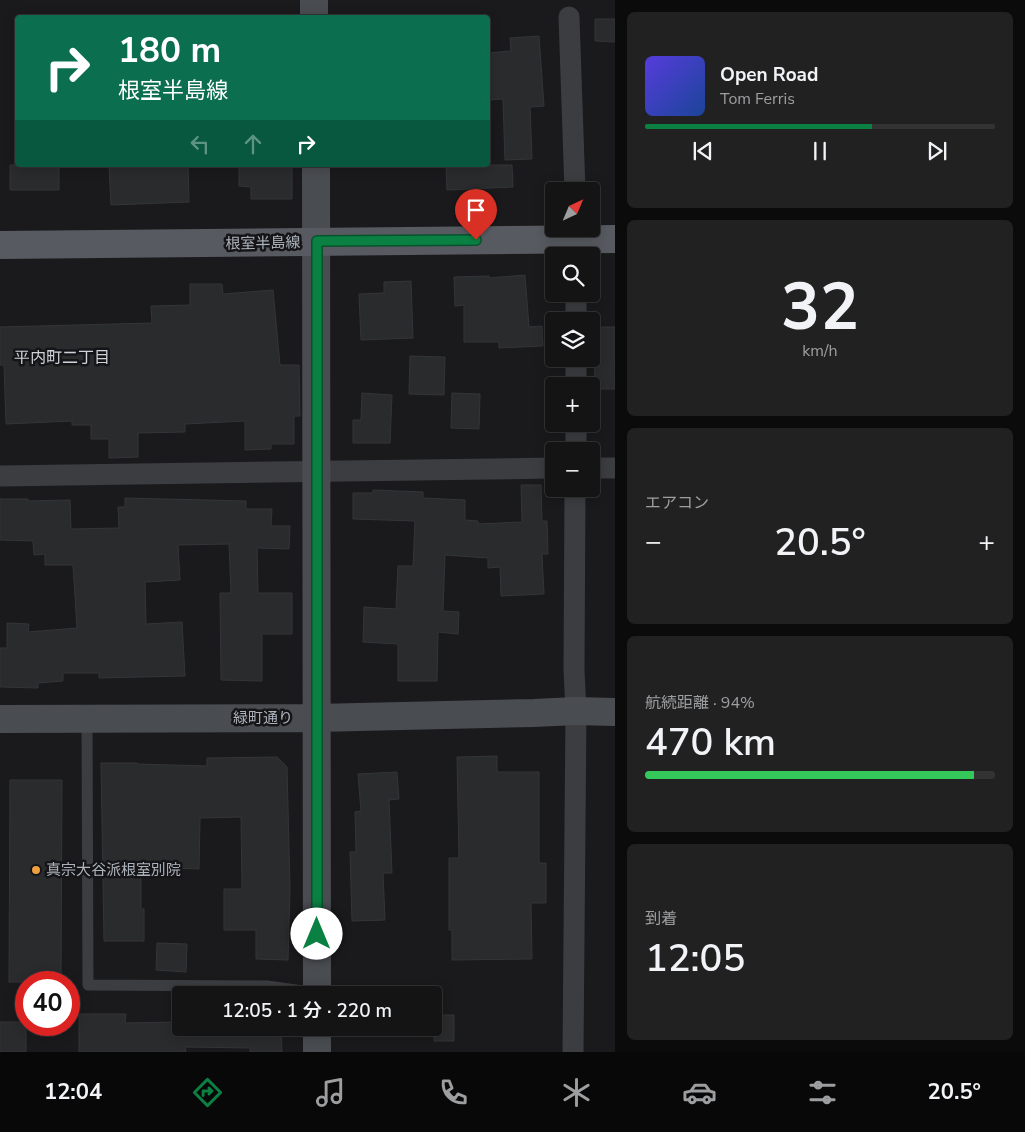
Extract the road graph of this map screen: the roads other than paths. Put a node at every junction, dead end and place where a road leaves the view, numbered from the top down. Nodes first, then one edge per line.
1 (314, 0) edge
2 (314, 15) edge
3 (569, 17) dead end
4 (316, 167) edge
5 (575, 182) edge
6 (615, 239) edge
7 (317, 241) junction
8 (576, 242) edge
9 (0, 245) edge
10 (545, 468) edge
11 (600, 468) edge
12 (615, 468) edge
13 (316, 473) junction
14 (0, 476) edge
15 (576, 497) edge
16 (576, 711) junction
17 (615, 712) edge
18 (316, 718) junction
19 (0, 719) edge
20 (88, 719) junction
21 (267, 986) edge
22 (317, 986) edge
23 (317, 1036) edge
24 (317, 1052) edge
25 (573, 1052) edge

1 - 2 street
3 - 5 street
4 - 7 street
6 - 8 main road, 根室半島線
7 - 8 main road, 根室半島線
7 - 9 main road, 根室半島線
7 - 13 street
10 - 13 street
11 - 12 street
13 - 14 street
13 - 18 street
15 - 16 street
16 - 17 street, 緑町通り
16 - 18 street, 緑町通り
16 - 25 street
18 - 20 street, 緑町通り
18 - 22 street
19 - 20 street, 緑町通り
20 - 21 lane
23 - 24 street

